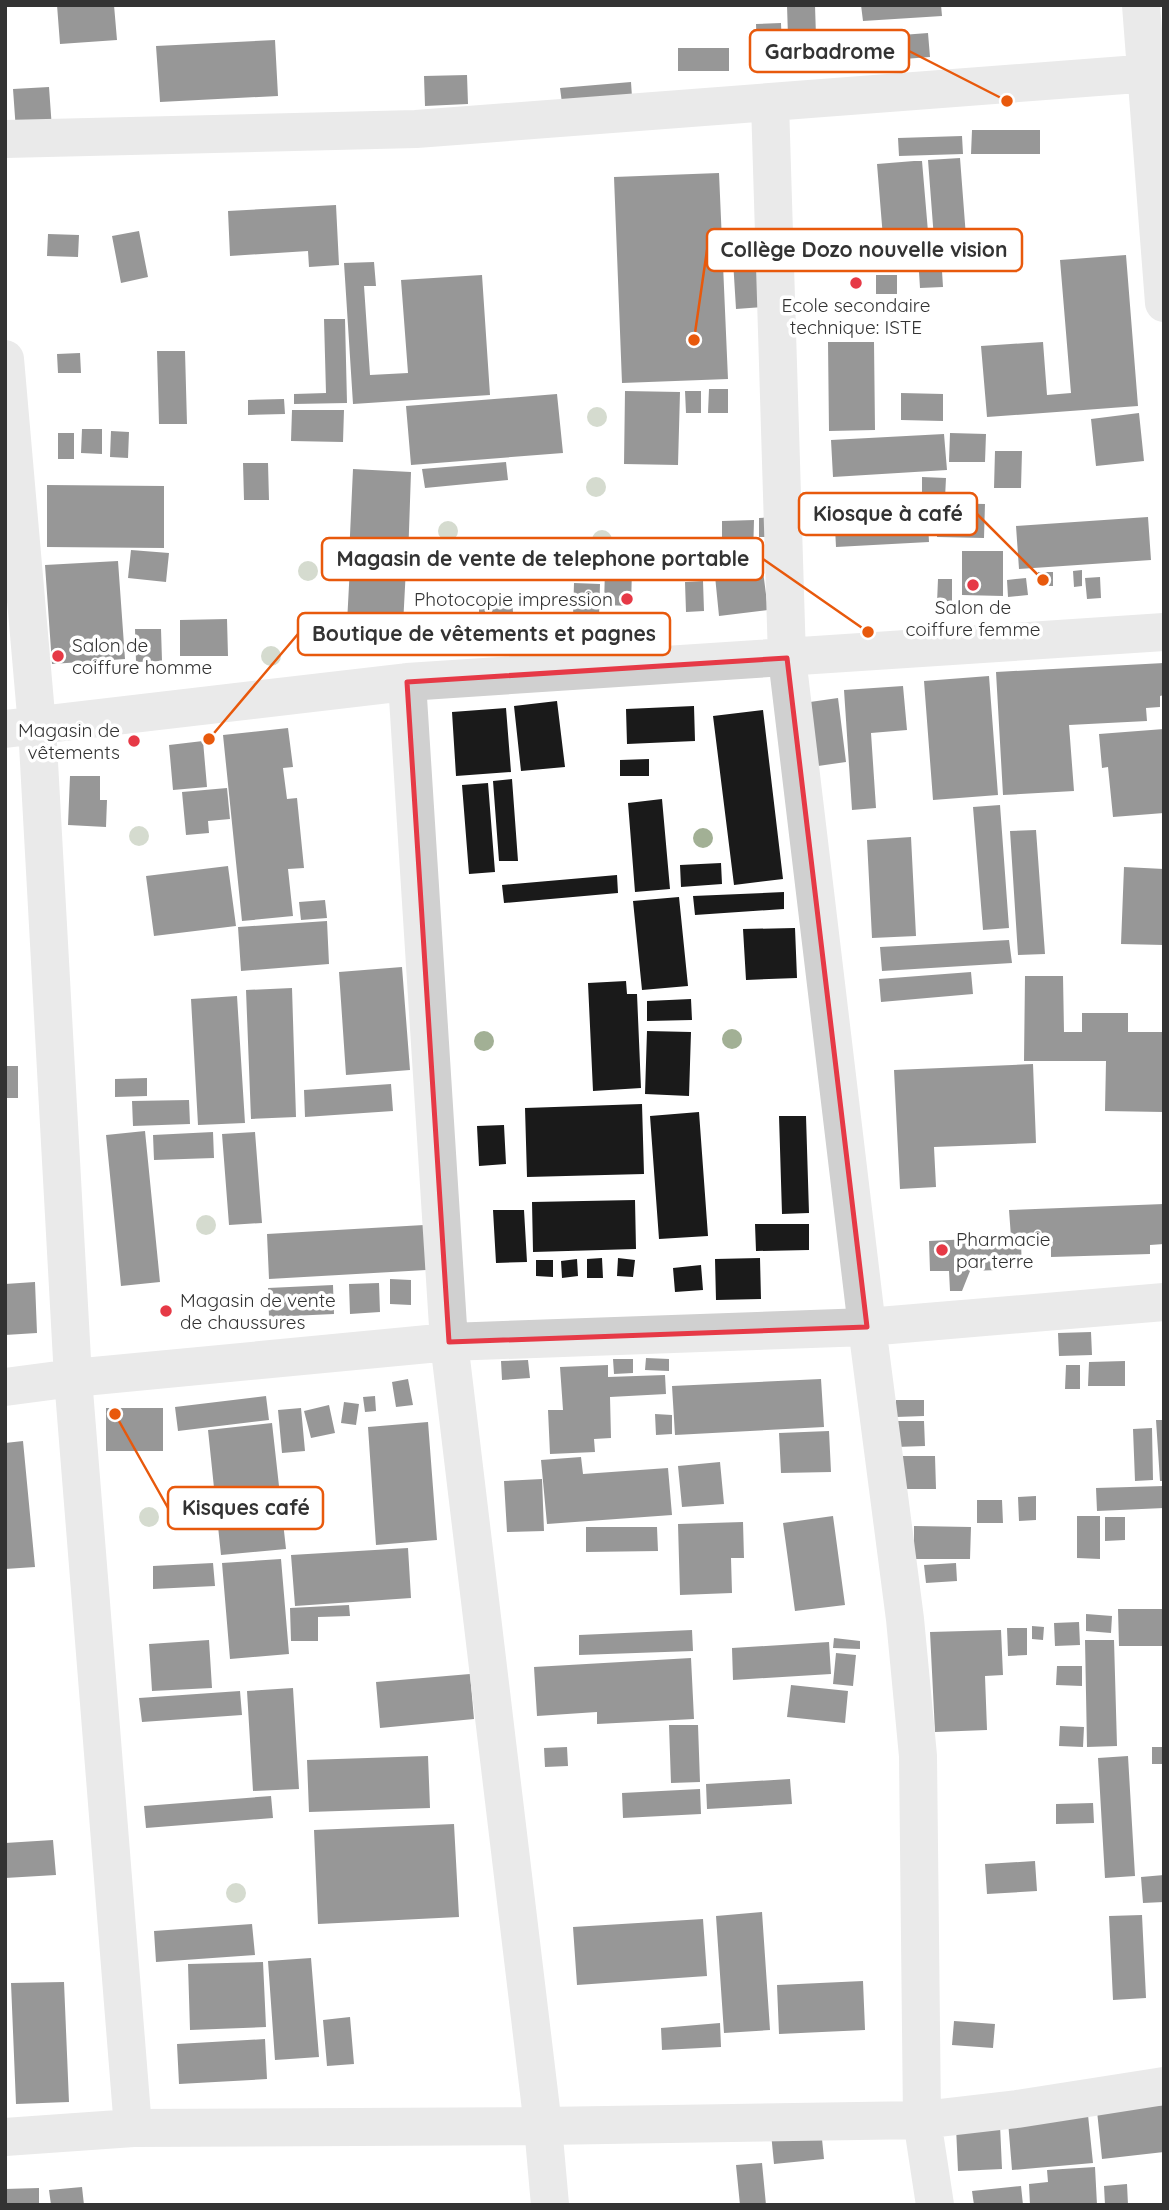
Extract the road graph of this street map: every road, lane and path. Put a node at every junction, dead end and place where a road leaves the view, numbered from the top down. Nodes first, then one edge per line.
1 (1142, 5) edge
2 (1155, 73) edge
3 (770, 103) junction
4 (5, 139) edge
5 (1164, 303) edge
6 (5, 359) edge
7 (1164, 632) edge
8 (787, 658) junction
9 (407, 682) junction
10 (21, 727) edge
11 (1164, 1302) edge
12 (867, 1327) junction
13 (449, 1342) junction
14 (73, 1378) junction
15 (5, 1387) edge
16 (1164, 2086) edge
17 (922, 2120) junction
18 (543, 2126) junction
19 (133, 2129) junction
20 (5, 2137) edge
21 (550, 2205) edge
22 (935, 2205) edge

1 - 2 street
2 - 3 street
2 - 5 street
3 - 4 street
3 - 8 street
6 - 10 street
7 - 8 street
8 - 9 street
8 - 12 street
9 - 10 street
9 - 13 street
10 - 14 street
11 - 12 street
12 - 13 street
12 - 17 street
13 - 14 street
13 - 18 street
14 - 15 street
14 - 19 street
16 - 17 street
17 - 18 street
17 - 22 street
18 - 19 street
18 - 21 street
19 - 20 street

